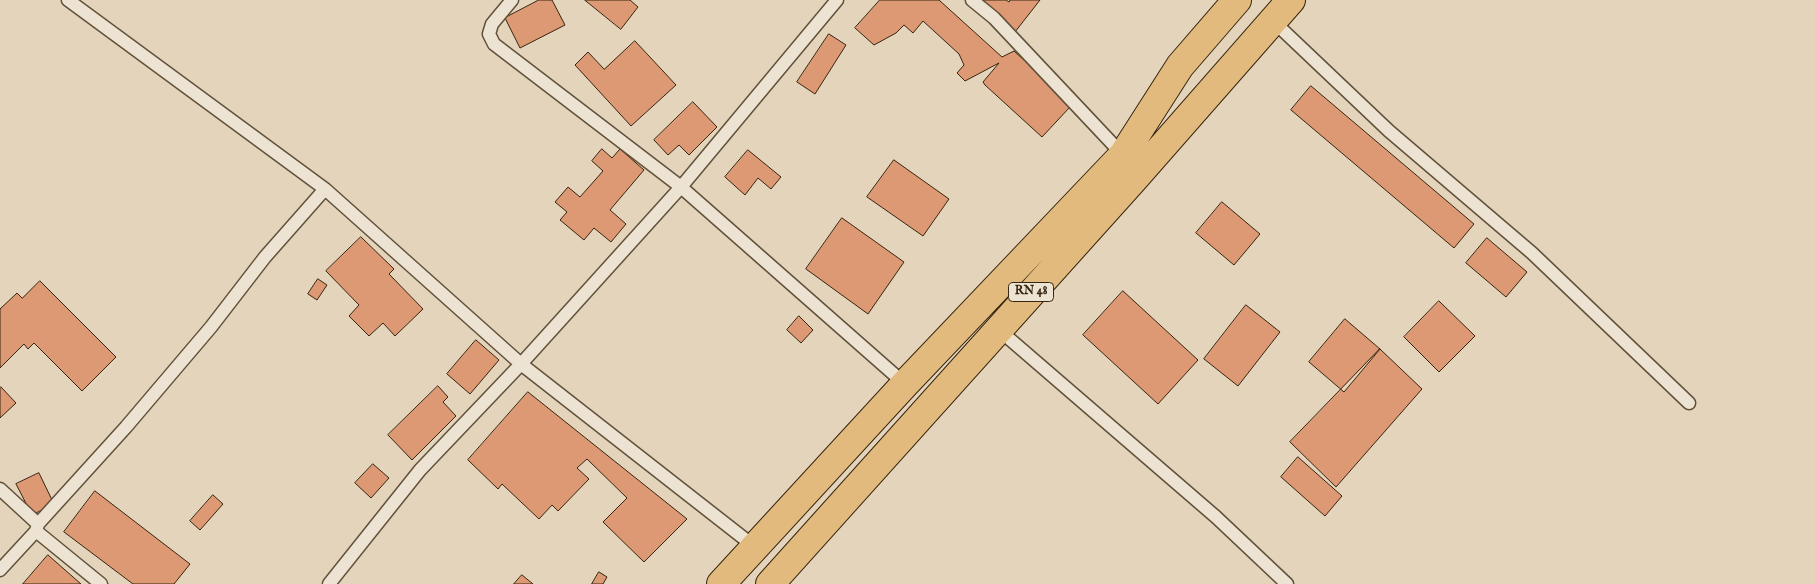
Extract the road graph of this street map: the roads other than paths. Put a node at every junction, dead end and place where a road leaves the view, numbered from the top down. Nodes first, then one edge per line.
1 (68, 0) edge
2 (512, 0) edge
3 (837, 0) edge
4 (972, 0) edge
5 (1237, 0) edge
6 (1291, 0) edge
7 (1272, 20) junction
8 (1123, 155) junction
9 (681, 187) junction
10 (325, 189) junction
11 (998, 329) junction
12 (521, 364) junction
13 (905, 384) junction
14 (1689, 403) dead end
15 (0, 489) edge
16 (37, 528) junction
17 (755, 547) junction
18 (0, 570) edge
19 (101, 584) edge
20 (328, 584) edge
21 (721, 584) edge
22 (770, 584) edge
23 (1287, 584) edge

1 - 10 lane
2 - 9 lane
3 - 9 lane
4 - 8 lane
5 - 8 highway, RN 48
6 - 7 highway, RN 48
7 - 11 highway, RN 48
7 - 14 lane
8 - 13 highway, RN 48
9 - 12 lane
9 - 13 lane
10 - 12 lane
10 - 16 lane
11 - 22 highway, RN 48
11 - 23 lane
12 - 17 lane
12 - 20 lane
13 - 17 highway, RN 48
15 - 16 lane
16 - 18 lane
16 - 19 lane
17 - 21 highway, RN 48

